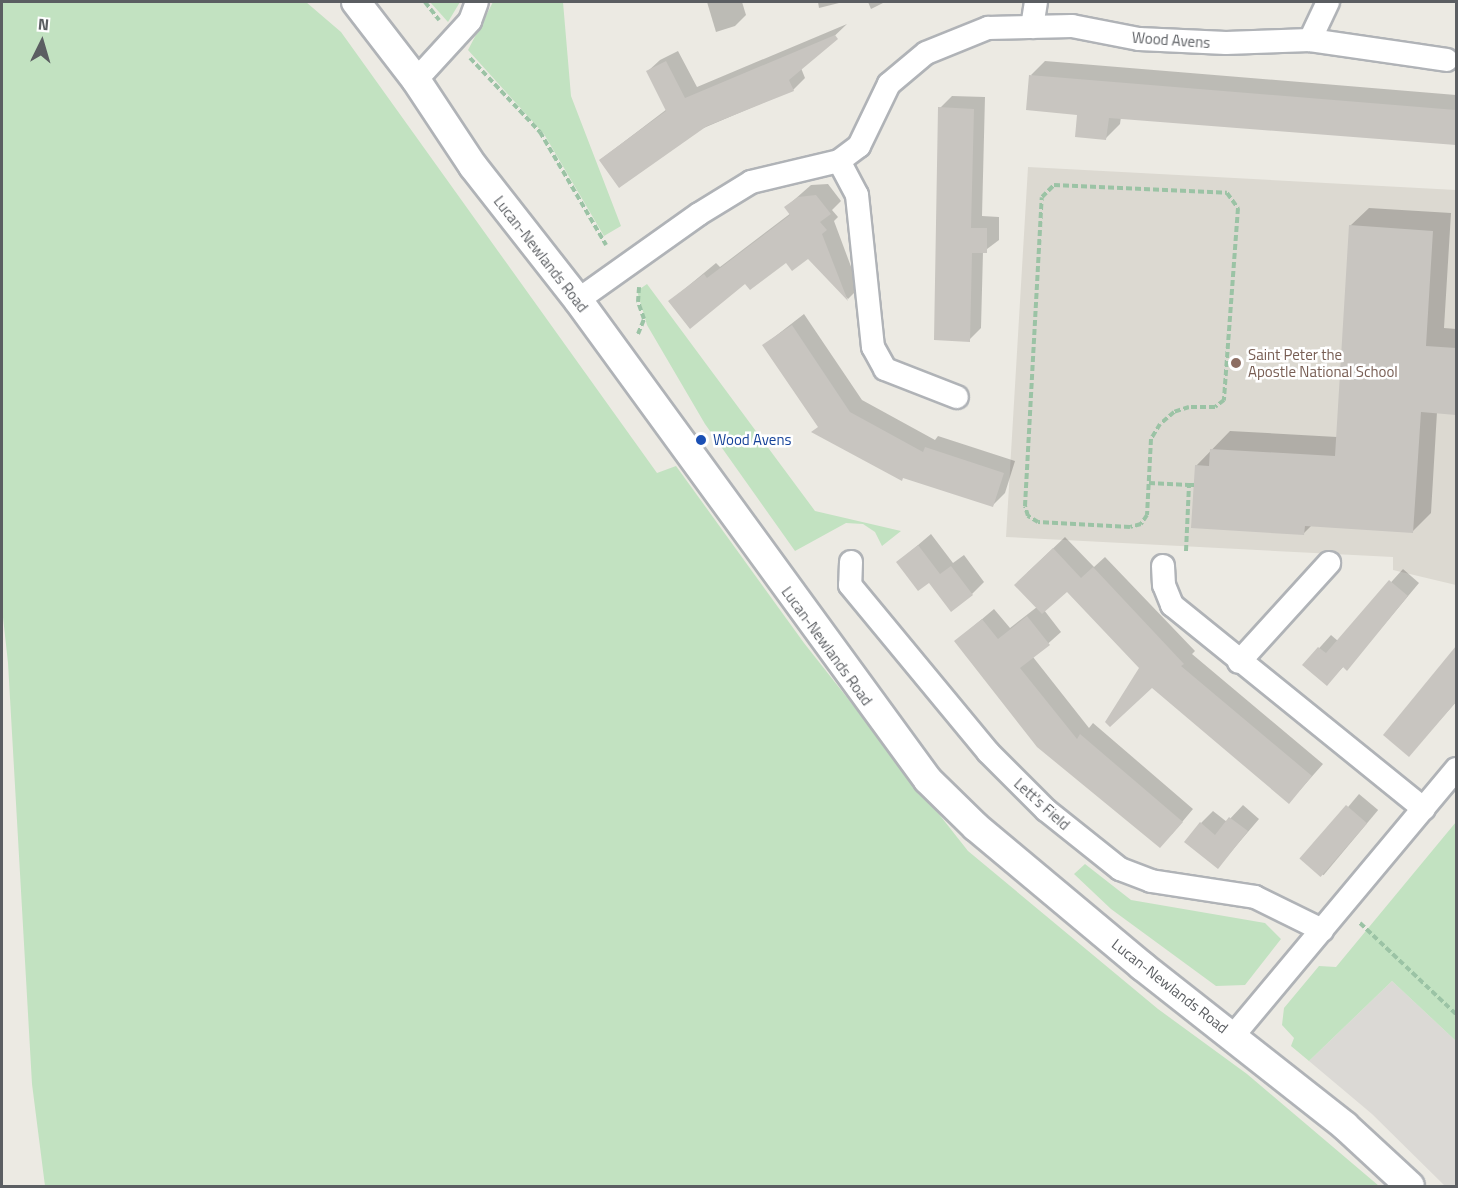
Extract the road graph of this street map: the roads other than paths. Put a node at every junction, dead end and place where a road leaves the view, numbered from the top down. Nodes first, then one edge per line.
1 (356, 2) edge
2 (477, 2) edge
3 (1036, 2) edge
4 (1328, 2) edge
5 (1032, 27) junction
6 (1310, 40) junction
7 (1447, 60) dead end
8 (416, 80) junction
9 (839, 161) junction
10 (578, 300) junction
11 (957, 397) dead end
12 (851, 562) dead end
13 (1329, 563) dead end
14 (1163, 566) dead end
15 (1239, 662) junction
16 (1456, 769) edge
17 (1424, 809) junction
18 (1322, 930) junction
19 (1233, 1036) junction
20 (1410, 1186) edge

1 - 8 street, Lucan-Newlands Road
2 - 8 street
3 - 5 street
4 - 6 street
5 - 6 street, Wood Avens
5 - 9 street, Wood Avens
6 - 7 street, Wood Avens
8 - 10 street, Lucan-Newlands Road
9 - 10 street, Wood Avens
9 - 11 street
10 - 19 street, Lucan-Newlands Road
12 - 18 street, Lett's Field
13 - 15 street
14 - 15 street
15 - 17 street
16 - 17 street
17 - 18 street
18 - 19 street
19 - 20 street, Lucan-Newlands Road

